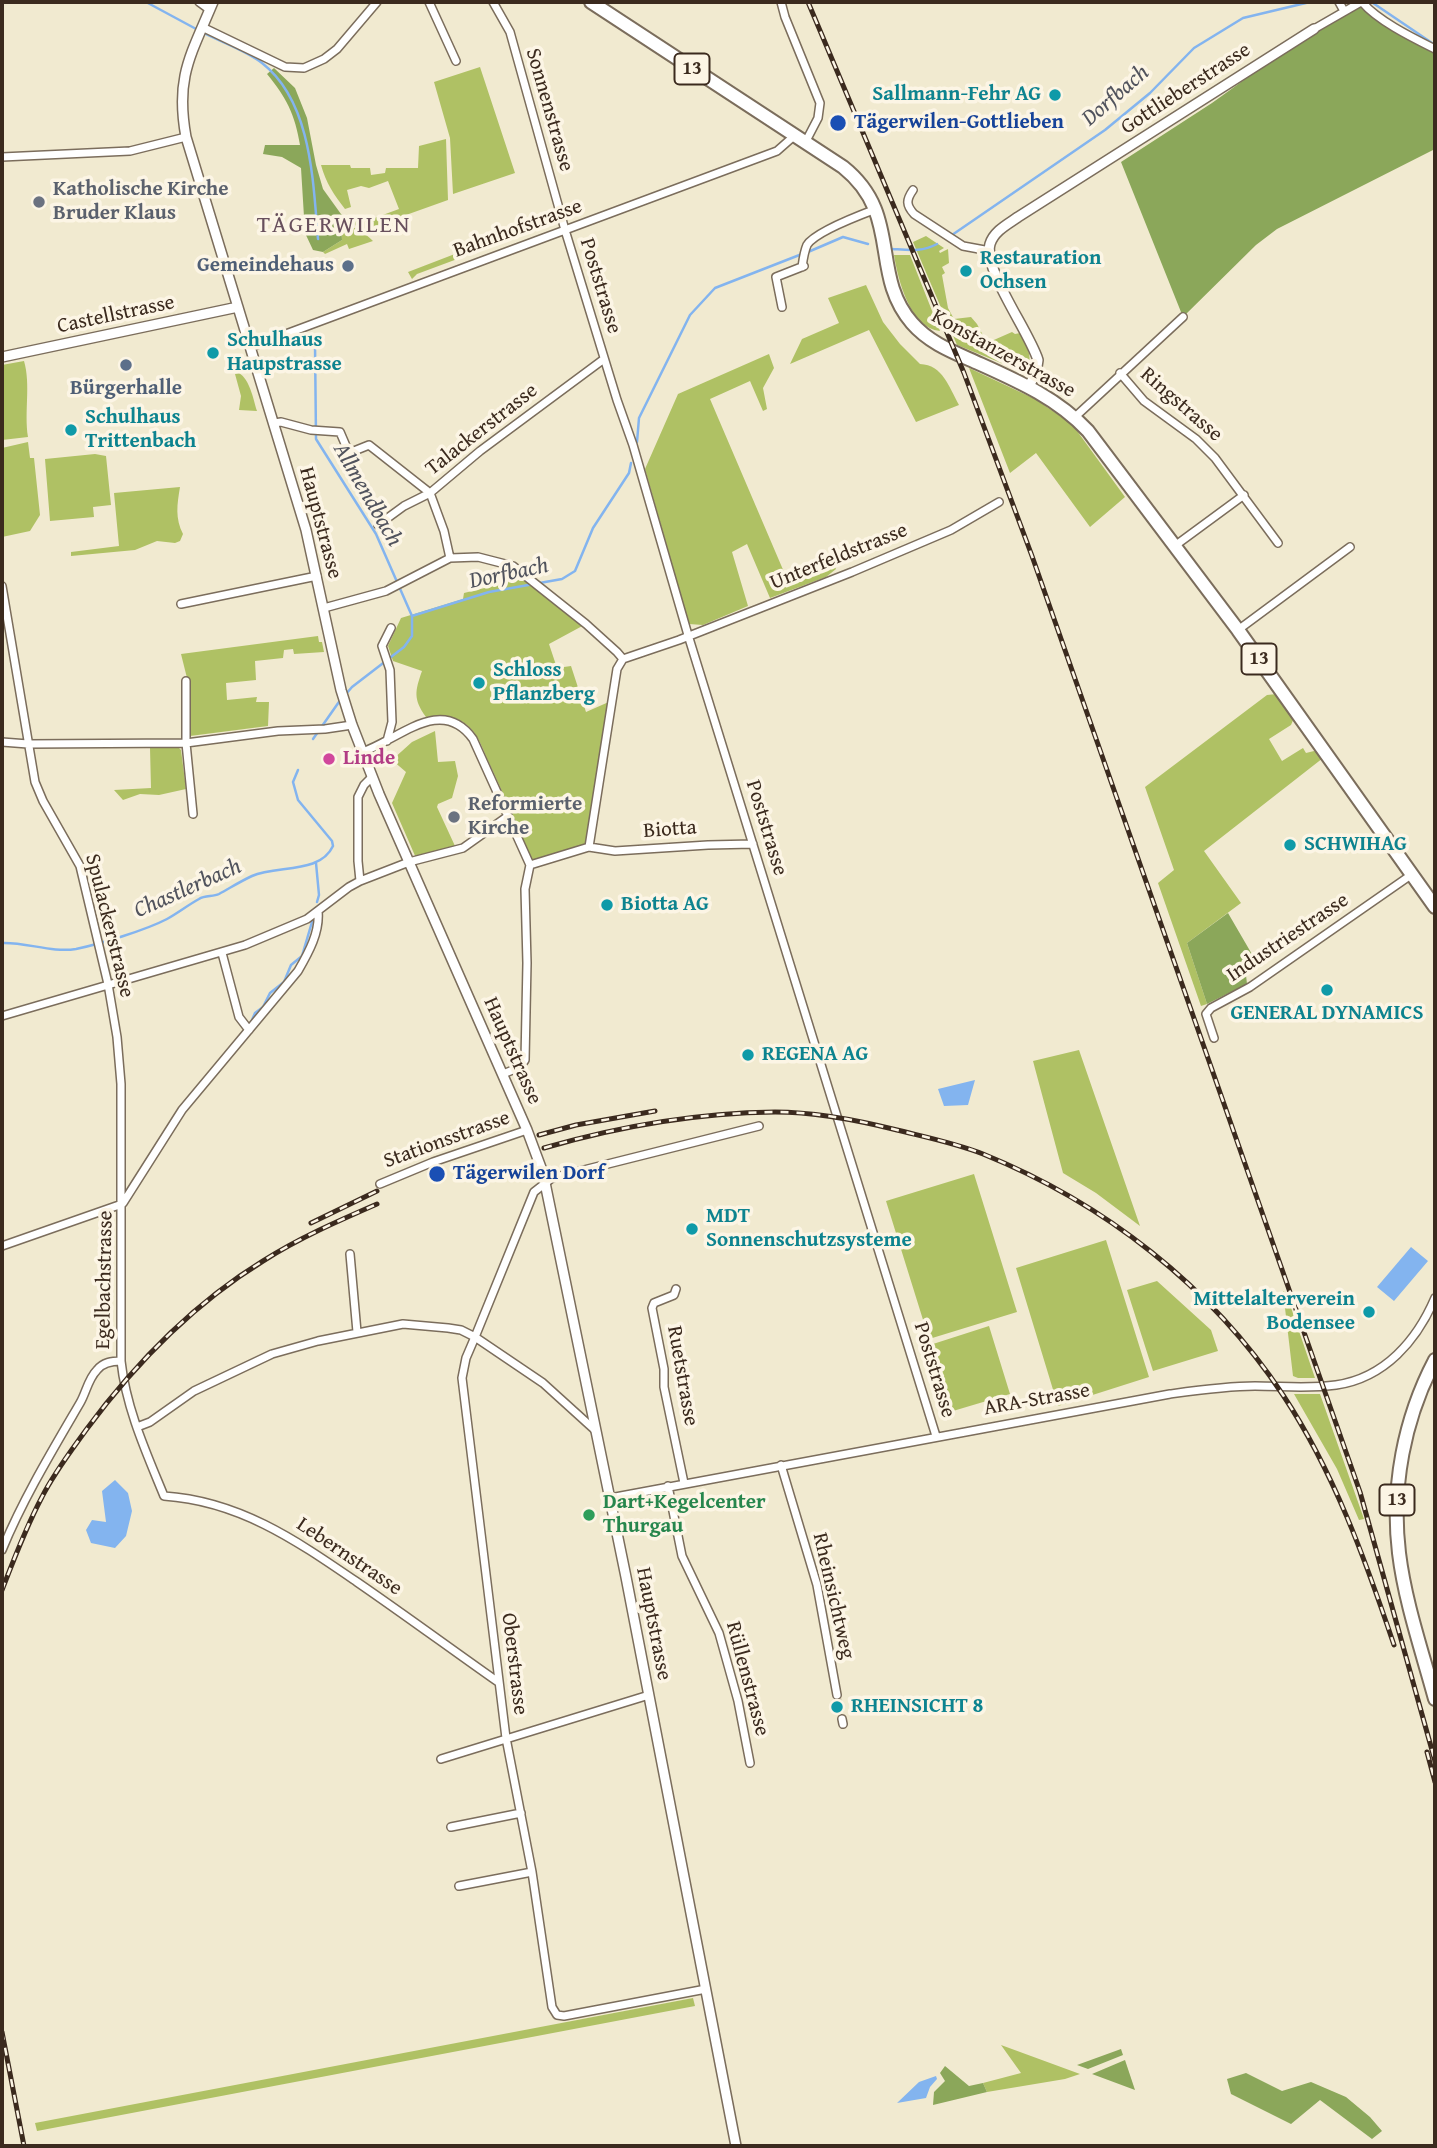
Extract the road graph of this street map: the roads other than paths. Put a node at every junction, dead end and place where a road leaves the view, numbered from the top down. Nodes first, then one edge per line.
1 (199, 2) edge
2 (376, 2) edge
3 (429, 2) edge
4 (493, 2) edge
5 (591, 2) edge
6 (781, 2) edge
7 (1362, 2) edge
8 (212, 6) edge
9 (1341, 6) edge
10 (1314, 29) joint
11 (201, 31) junction
12 (1435, 49) edge
13 (456, 61) dead end
14 (186, 137) junction
15 (799, 139) junction
16 (2, 157) edge
17 (913, 190) dead end
18 (876, 209) junction
19 (565, 230) junction
20 (990, 251) junction
21 (238, 307) junction
22 (782, 307) dead end
23 (1183, 317) dead end
24 (251, 347) junction
25 (2, 358) edge
26 (604, 359) junction
27 (1120, 373) junction
28 (1029, 386) junction
29 (1075, 417) junction
30 (274, 423) junction
31 (430, 493) junction
32 (1244, 495) junction
33 (999, 502) dead end
34 (378, 525) dead end
35 (1279, 543) dead end
36 (1176, 545) junction
37 (1350, 547) dead end
38 (450, 558) junction
39 (317, 576) junction
40 (2, 586) edge
41 (181, 604) dead end
42 (324, 608) junction
43 (391, 628) dead end
44 (1238, 630) junction
45 (688, 635) junction
46 (623, 659) junction
47 (186, 681) dead end
48 (352, 725) junction
49 (387, 741) junction
50 (2, 742) edge
51 (187, 743) junction
52 (28, 744) junction
53 (362, 752) junction
54 (372, 777) junction
55 (193, 814) dead end
56 (508, 816) junction
57 (753, 845) junction
58 (589, 847) junction
59 (409, 862) junction
60 (530, 865) junction
61 (1411, 875) junction
62 (360, 881) junction
63 (1435, 907) edge
64 (318, 911) junction
65 (222, 953) junction
66 (108, 984) junction
67 (2, 1016) edge
68 (249, 1030) junction
69 (1214, 1038) dead end
70 (503, 1074) junction
71 (759, 1126) dead end
72 (527, 1130) junction
73 (545, 1182) junction
74 (380, 1184) dead end
75 (122, 1204) junction
76 (2, 1246) edge
77 (350, 1254) dead end
78 (676, 1289) dead end
79 (1435, 1297) edge
80 (357, 1332) junction
81 (475, 1337) junction
82 (1435, 1360) edge
83 (121, 1361) junction
84 (136, 1427) junction
85 (597, 1432) junction
86 (936, 1436) junction
87 (781, 1465) junction
88 (684, 1483) junction
89 (668, 1486) junction
90 (164, 1496) joint
91 (610, 1498) junction
92 (2, 1550) edge
93 (498, 1682) junction
94 (649, 1695) junction
95 (837, 1695) tunnel mouth
96 (1435, 1699) edge
97 (506, 1738) junction
98 (441, 1759) dead end
99 (750, 1763) dead end
100 (521, 1813) junction
101 (451, 1827) dead end
102 (532, 1872) junction
103 (459, 1886) dead end
104 (706, 1989) junction
105 (736, 2146) edge

1 - 8 street
2 - 11 street
3 - 13 street
4 - 19 street, Sonnenstrasse
5 - 15 main road, Konstanzerstrasse / 13
6 - 15 street
7 - 9 street, Gottlieberstrasse
7 - 12 street
8 - 11 street, Hauptstrasse
9 - 10 street, Gottlieberstrasse
10 - 20 street, Gottlieberstrasse
11 - 14 street, Hauptstrasse
14 - 16 street
14 - 21 street, Hauptstrasse
15 - 18 main road, Konstanzerstrasse / 13
15 - 19 street, Bahnhofstrasse
17 - 20 street
18 - 22 street
18 - 28 main road, Konstanzerstrasse / 13
19 - 24 street, Bahnhofstrasse
19 - 26 street, Poststrasse
20 - 28 street
21 - 24 street, Hauptstrasse
21 - 25 street, Castellstrasse
23 - 27 street
24 - 30 street, Hauptstrasse
26 - 31 street, Talackerstrasse
26 - 45 street, Poststrasse
27 - 29 street
27 - 32 street, Ringstrasse
28 - 29 main road, Konstanzerstrasse / 13
29 - 36 main road, Konstanzerstrasse / 13
30 - 31 street
30 - 39 street, Hauptstrasse
31 - 34 street, Talackerstrasse
31 - 38 street
32 - 35 street, Ringstrasse
32 - 36 street
33 - 45 street, Unterfeldstrasse
36 - 44 main road, Konstanzerstrasse / 13
37 - 44 street
38 - 42 street
38 - 46 street
39 - 41 street
39 - 42 street, Hauptstrasse
40 - 52 street, Spulackerstrasse
42 - 48 street, Hauptstrasse
43 - 49 street
44 - 61 main road, Konstanzerstrasse / 13
45 - 46 street, Unterfeldstrasse
45 - 57 street, Poststrasse
46 - 58 street
47 - 51 street
48 - 51 street
48 - 53 street, Hauptstrasse
49 - 53 street
49 - 56 street
50 - 52 street
51 - 52 street
51 - 55 street
52 - 66 street, Spulackerstrasse
53 - 54 street, Hauptstrasse
54 - 59 street, Hauptstrasse
54 - 62 street
56 - 59 street
56 - 60 street
57 - 58 street, Biotta
57 - 86 street, Poststrasse
58 - 60 street
59 - 62 street
59 - 70 street, Hauptstrasse
60 - 70 street
61 - 63 main road, Konstanzerstrasse / 13
61 - 69 street, Industriestrasse
62 - 64 street
64 - 65 street
64 - 68 street, Egelbachstrasse
65 - 66 street
65 - 68 street
66 - 67 street
66 - 75 street, Spulackerstrasse
68 - 75 street, Egelbachstrasse
70 - 72 street, Hauptstrasse
71 - 73 street
72 - 73 street, Hauptstrasse
72 - 74 street, Stationsstrasse
73 - 81 street, Oberstrasse
73 - 85 street, Hauptstrasse
75 - 76 street
75 - 83 street, Egelbachstrasse
77 - 80 street
78 - 88 street, Ruetstrasse
79 - 86 street, ARA-Strasse
80 - 81 street
80 - 84 street
81 - 85 street
81 - 93 street, Oberstrasse
82 - 96 main road, 13
83 - 84 street, Egelbachstrasse
83 - 92 street
84 - 90 street, Egelbachstrasse
85 - 91 street, Hauptstrasse
86 - 87 street, ARA-Strasse
87 - 88 street, ARA-Strasse
87 - 95 street, Rheinsichtweg
88 - 89 street, ARA-Strasse
89 - 91 street, ARA-Strasse
89 - 99 street, Rüllenstrasse
90 - 93 street, Lebernstrasse
91 - 94 street, Hauptstrasse
93 - 97 street, Oberstrasse
94 - 97 street
94 - 104 street, Hauptstrasse
97 - 98 street
97 - 100 street, Oberstrasse
100 - 101 street
100 - 102 street, Oberstrasse
102 - 103 street
102 - 104 street, Oberstrasse
104 - 105 street, Hauptstrasse

